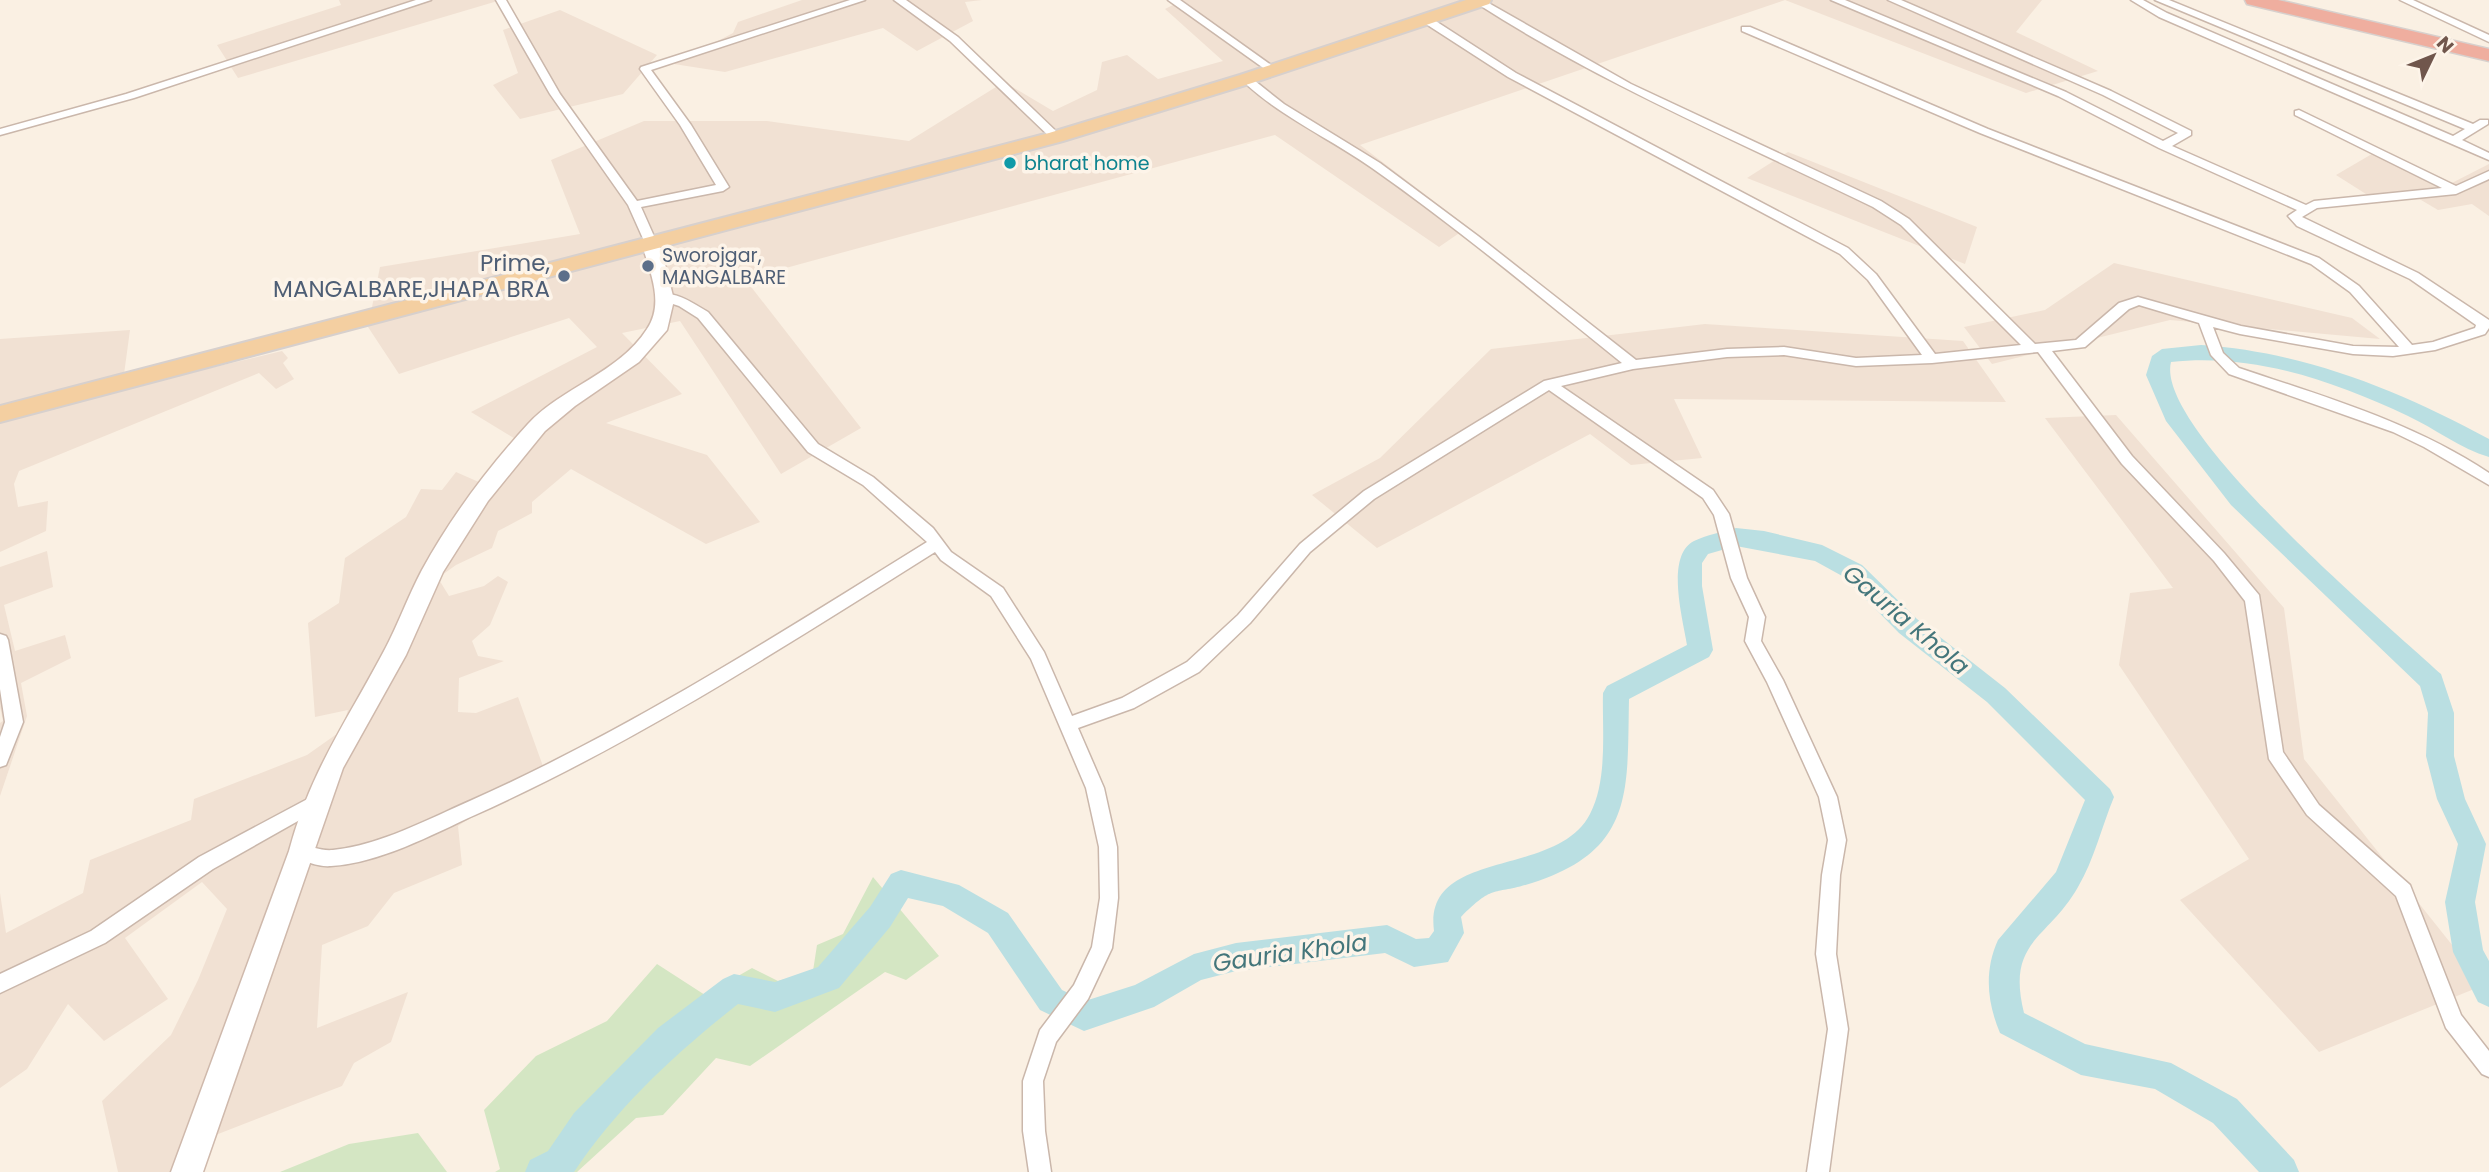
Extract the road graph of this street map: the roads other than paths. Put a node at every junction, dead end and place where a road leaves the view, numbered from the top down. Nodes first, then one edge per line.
1 (426, 0) edge
2 (501, 0) edge
3 (860, 0) edge
4 (899, 0) edge
5 (1173, 0) edge
6 (1836, 0) edge
7 (1894, 0) edge
8 (2136, 0) edge
9 (2160, 0) edge
10 (2255, 0) edge
11 (2405, 0) edge
12 (1488, 1) edge
13 (1430, 22) junction
14 (1746, 29) dead end
15 (2489, 39) edge
16 (2489, 55) edge
17 (1273, 71) junction
18 (1251, 83) junction
19 (2300, 113) dead end
20 (2487, 122) edge
21 (2473, 128) junction
22 (0, 132) edge
23 (1056, 137) junction
24 (2454, 140) junction
25 (2163, 146) junction
26 (2489, 157) edge
27 (2489, 175) edge
28 (2456, 190) junction
29 (634, 205) junction
30 (2303, 208) junction
31 (651, 246) junction
32 (666, 297) junction
33 (2205, 320) junction
34 (2486, 324) edge
35 (2038, 349) junction
36 (2408, 349) junction
37 (1932, 359) junction
38 (1633, 365) junction
39 (1549, 384) junction
40 (0, 414) edge
41 (2489, 480) edge
42 (936, 544) junction
43 (0, 640) edge
44 (1069, 724) junction
45 (0, 760) edge
46 (316, 803) junction
47 (302, 851) junction
48 (0, 984) edge
49 (2489, 1067) edge
50 (187, 1172) edge
51 (1040, 1172) edge
52 (1818, 1172) edge

1 - 22 street
2 - 29 street
3 - 29 street
4 - 23 street
5 - 17 street
6 - 25 street
7 - 25 street
8 - 24 street
9 - 21 street
10 - 16 highway
11 - 15 street
12 - 13 main road
12 - 17 main road
12 - 35 street
13 - 18 main road
13 - 37 street
14 - 36 street
17 - 23 main road
18 - 31 main road
18 - 38 street
19 - 28 street
20 - 21 street
21 - 24 street
23 - 31 main road
24 - 26 street
25 - 30 street
27 - 28 street
28 - 30 street
29 - 31 street
30 - 34 street
31 - 32 street
31 - 40 main road
32 - 42 street
32 - 46 street
33 - 35 street
33 - 36 street
33 - 41 street
34 - 36 street
35 - 37 street
35 - 49 street
37 - 38 street
38 - 39 street
39 - 44 street
39 - 52 street
42 - 44 street
42 - 47 street
43 - 45 street
44 - 51 street
46 - 47 street
46 - 48 street
47 - 50 street

